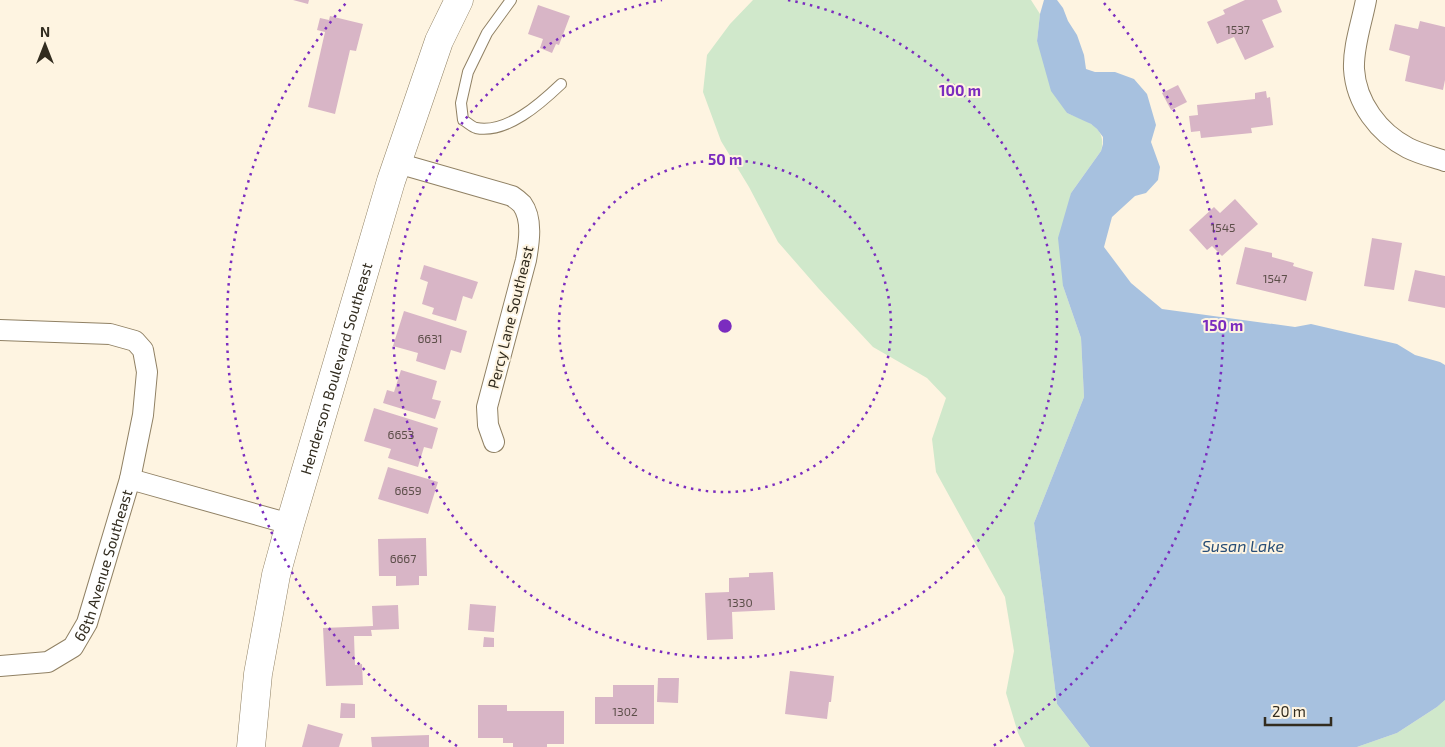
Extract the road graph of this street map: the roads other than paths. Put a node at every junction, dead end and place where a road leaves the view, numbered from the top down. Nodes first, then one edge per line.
1 (460, 0) edge
2 (510, 0) edge
3 (1366, 0) edge
4 (561, 84) dead end
5 (1445, 161) edge
6 (397, 163) junction
7 (0, 330) edge
8 (494, 442) dead end
9 (130, 479) junction
10 (290, 524) junction
11 (0, 666) edge
12 (251, 747) edge

1 - 6 street, Henderson Boulevard Southeast
2 - 4 lane
3 - 5 street
6 - 8 street, Percy Lane Southeast
6 - 10 street, Henderson Boulevard Southeast
7 - 9 street
9 - 10 street, 68th Avenue Southeast
9 - 11 street, 68th Avenue Southeast
10 - 12 street, Henderson Boulevard Southeast

